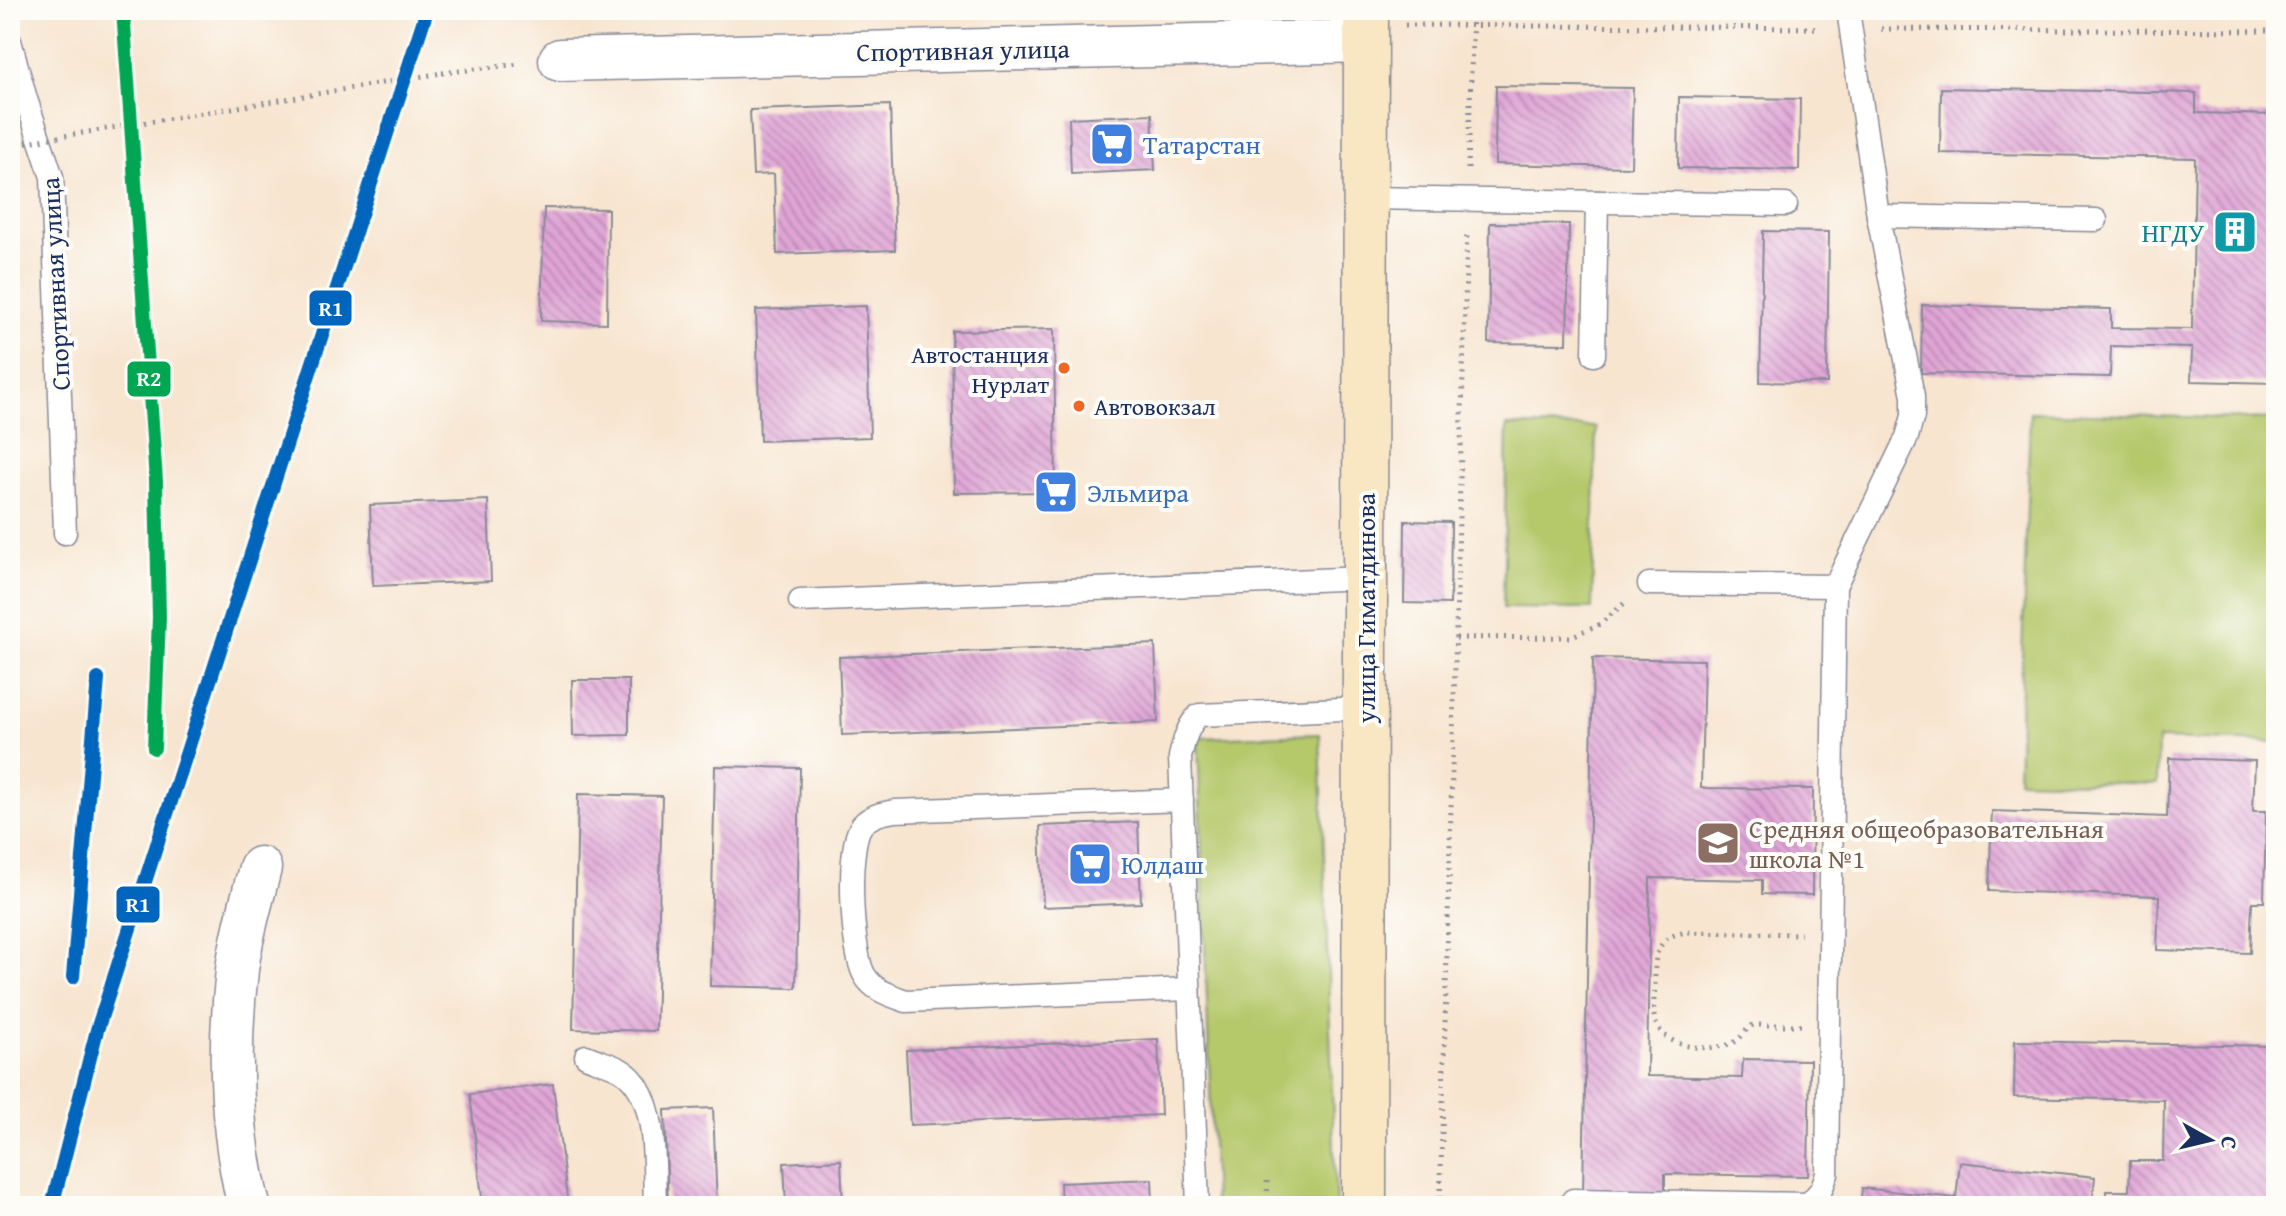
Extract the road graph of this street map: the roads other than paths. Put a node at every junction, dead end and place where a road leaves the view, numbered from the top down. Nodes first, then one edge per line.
1 (1849, 19) edge
2 (1366, 25) edge
3 (10, 41) edge
4 (560, 60) road end
5 (1365, 198) junction
6 (1597, 202) junction
7 (1786, 205) dead end
8 (1878, 216) junction
9 (2096, 220) dead end
10 (1594, 355) dead end
11 (65, 533) dead end
12 (1364, 578) junction
13 (1649, 584) road end
14 (1835, 586) junction
15 (800, 601) dead end
16 (1365, 708) junction
17 (1182, 800) junction
18 (260, 868) dead end
19 (1189, 989) junction
20 (586, 1056) dead end
21 (1573, 1200) dead end
22 (249, 1206) edge
23 (655, 1206) edge
24 (1198, 1206) edge
25 (1364, 1206) edge

1 - 8 lane
2 - 4 street, Спортивная улица
2 - 5 main road, улица Гиматдинова
3 - 11 lane, Спортивная улица
5 - 6 lane
5 - 12 main road, улица Гиматдинова
6 - 7 lane
6 - 10 lane
8 - 9 lane
8 - 14 lane
12 - 15 lane
12 - 16 main road, улица Гиматдинова
13 - 14 lane
14 - 21 lane
16 - 17 lane
16 - 25 main road, улица Гиматдинова
17 - 19 lane
17 - 19 lane
18 - 22 street
19 - 24 lane
20 - 23 lane

